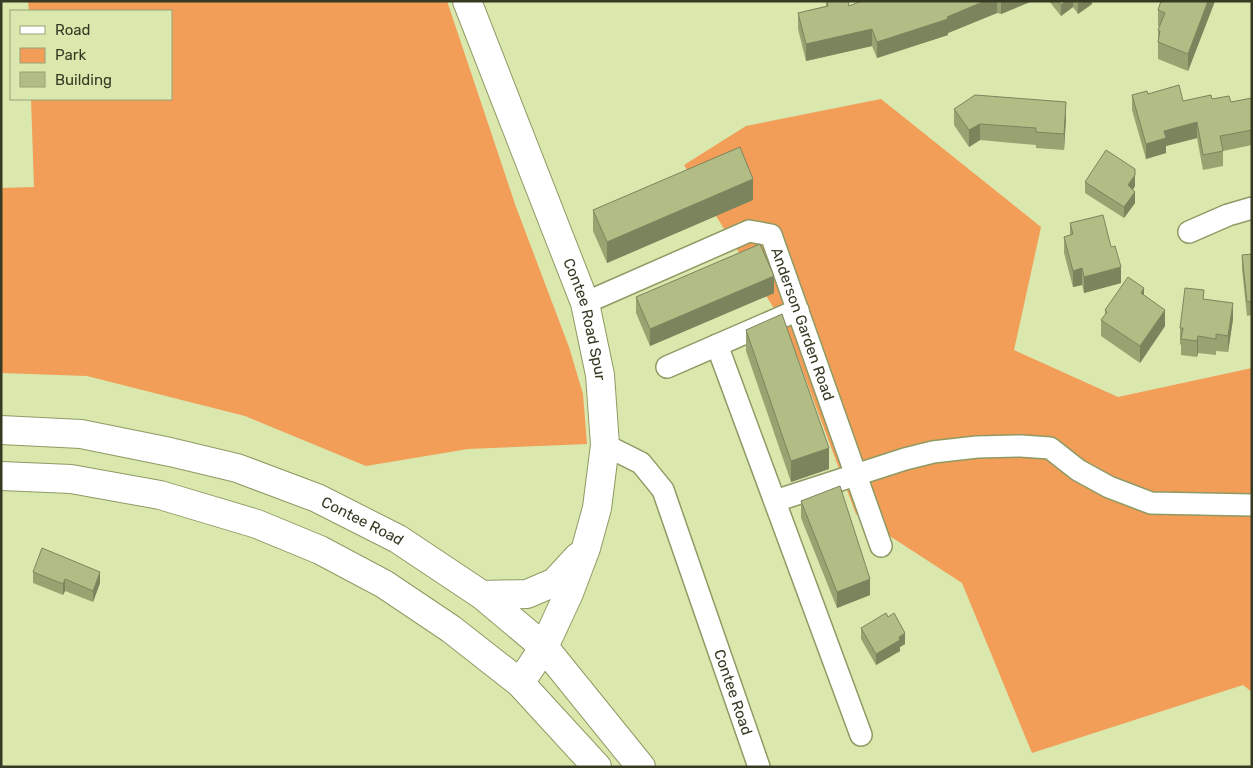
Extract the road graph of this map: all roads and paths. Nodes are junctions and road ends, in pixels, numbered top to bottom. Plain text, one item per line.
1 (467, 1) edge
2 (1252, 208) edge
3 (1189, 232) dead end
4 (585, 303) junction
5 (798, 310) junction
6 (717, 345) junction
7 (667, 367) dead end
8 (1, 430) edge
9 (605, 445) junction
10 (856, 475) junction
11 (1, 476) edge
12 (775, 501) junction
13 (1252, 505) edge
14 (881, 546) dead end
15 (586, 548) junction
16 (482, 595) junction
17 (544, 646) junction
18 (520, 683) junction
19 (861, 734) dead end
20 (597, 767) edge
21 (641, 767) edge
22 (759, 767) edge

1 - 4 street, Contee Road Spur
2 - 3 street
4 - 5 street, Anderson Garden Road
4 - 9 street, Contee Road Spur
5 - 6 street
5 - 10 street, Anderson Garden Road
6 - 7 street
6 - 12 street
8 - 16 street, Contee Road
9 - 15 street, Contee Road Spur
9 - 22 street, Contee Road
10 - 12 street
10 - 13 street
10 - 14 street, Anderson Garden Road
11 - 18 street
12 - 19 street
15 - 16 street
15 - 17 street, Contee Road Spur
16 - 17 street, Contee Road
17 - 18 street, Contee Road Spur
17 - 21 street, Contee Road
18 - 20 street

